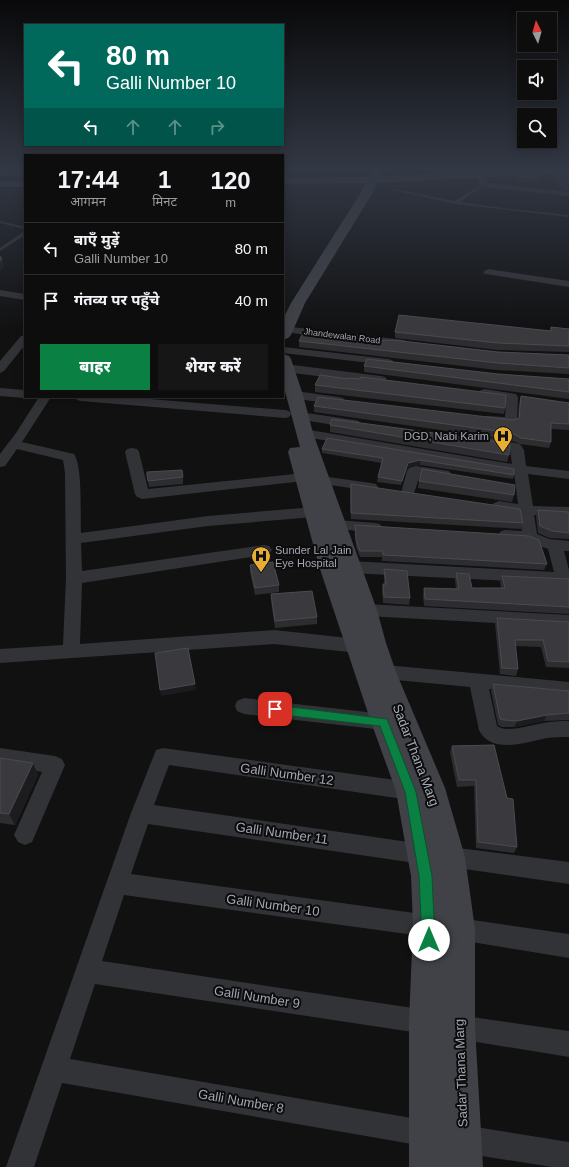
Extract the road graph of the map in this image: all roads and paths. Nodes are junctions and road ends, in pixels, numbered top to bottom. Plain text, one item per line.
1 (2, 222) edge
2 (339, 222) edge
3 (348, 222) edge
4 (24, 228) edge
5 (24, 234) edge
6 (0, 250) edge
7 (488, 272) dead end
8 (569, 284) edge
9 (0, 293) edge
10 (24, 297) edge
11 (284, 306) edge
12 (284, 331) edge
13 (24, 339) edge
14 (419, 345) edge
15 (284, 359) edge
16 (402, 364) edge
17 (0, 369) edge
18 (394, 382) edge
19 (496, 382) edge
20 (0, 392) edge
21 (471, 392) edge
22 (24, 394) edge
23 (494, 394) junction
24 (512, 397) junction
25 (44, 398) edge
26 (101, 398) edge
27 (527, 399) edge
28 (350, 402) edge
29 (293, 411) edge
30 (481, 418) edge
31 (512, 421) junction
32 (370, 426) edge
33 (479, 441) edge
34 (14, 444) junction
35 (515, 447) junction
36 (132, 452) dead end
37 (0, 463) edge
38 (520, 469) junction
39 (569, 475) edge
40 (459, 476) edge
41 (312, 479) junction
42 (506, 484) edge
43 (522, 487) junction
44 (408, 493) junction
45 (423, 495) edge
46 (486, 504) edge
47 (526, 510) junction
48 (314, 512) junction
49 (569, 512) edge
50 (337, 525) junction
51 (392, 528) edge
52 (492, 535) edge
53 (530, 536) junction
54 (73, 539) junction
55 (562, 546) edge
56 (264, 550) dead end
57 (350, 567) junction
58 (74, 578) junction
59 (566, 578) edge
60 (366, 610) junction
61 (569, 621) edge
62 (71, 650) junction
63 (0, 656) edge
64 (369, 663) junction
65 (478, 680) junction
66 (569, 689) edge
67 (244, 706) dead end
68 (384, 722) junction
69 (569, 729) edge
70 (0, 756) edge
71 (410, 792) junction
72 (141, 813) junction
73 (25, 835) dead end
74 (422, 854) junction
75 (450, 857) junction
76 (569, 874) edge
77 (117, 883) junction
78 (429, 926) junction
79 (458, 929) junction
80 (569, 946) edge
81 (87, 971) junction
82 (426, 1022) junction
83 (458, 1027) junction
84 (569, 1044) edge
85 (53, 1069) junction
86 (429, 1134) junction
87 (463, 1139) junction
88 (569, 1156) edge
89 (20, 1167) edge
90 (428, 1167) edge
91 (464, 1167) edge

1 - 4 lane
2 - 11 street
3 - 12 street
5 - 6 lane
7 - 8 street
9 - 10 street
12 - 14 street, Jhandewalan Road
13 - 17 street
15 - 16 street
15 - 18 street
15 - 29 street, Sadar Thana Marg
19 - 23 street
20 - 22 street
21 - 23 street
23 - 24 street
24 - 27 street
24 - 31 street
25 - 34 street
26 - 29 street
28 - 29 street
29 - 32 street
29 - 38 street
29 - 41 street, Sadar Thana Marg
30 - 31 street
31 - 35 street
33 - 35 street
34 - 37 street
34 - 54 street
35 - 38 street
36 - 41 street
38 - 39 street
38 - 43 street
40 - 44 street
41 - 44 street
41 - 48 street, Sadar Thana Marg
41 - 50 street, Sadar Thana Marg
42 - 43 street
43 - 47 street
44 - 45 street
46 - 47 street
47 - 49 street
47 - 53 street
48 - 54 street
48 - 64 street, Sadar Thana Marg
50 - 51 street
50 - 57 street, Sadar Thana Marg
52 - 53 street
53 - 55 street
54 - 58 street
55 - 59 street
56 - 58 street
57 - 59 street
57 - 60 street, Sadar Thana Marg
58 - 62 street
60 - 61 street
60 - 64 street, Sadar Thana Marg
62 - 63 street
62 - 64 street
64 - 65 street
64 - 68 street, Sadar Thana Marg
64 - 75 street, Sadar Thana Marg
65 - 66 street
65 - 69 street
67 - 68 street
68 - 71 street, Sadar Thana Marg
70 - 73 street
71 - 72 street, Galli Number 12
71 - 74 street, Sadar Thana Marg
72 - 74 street, Galli Number 11
72 - 77 street
74 - 78 street, Sadar Thana Marg
75 - 76 street
75 - 79 street, Sadar Thana Marg
77 - 78 street, Galli Number 10
77 - 81 street
78 - 82 street, Sadar Thana Marg
79 - 80 street
79 - 83 street, Sadar Thana Marg
81 - 82 street, Galli Number 9
81 - 85 street
82 - 86 street, Sadar Thana Marg
83 - 84 street
83 - 87 street, Sadar Thana Marg
85 - 86 street, Galli Number 8
85 - 89 street
86 - 90 street, Sadar Thana Marg
87 - 88 street
87 - 91 street, Sadar Thana Marg

